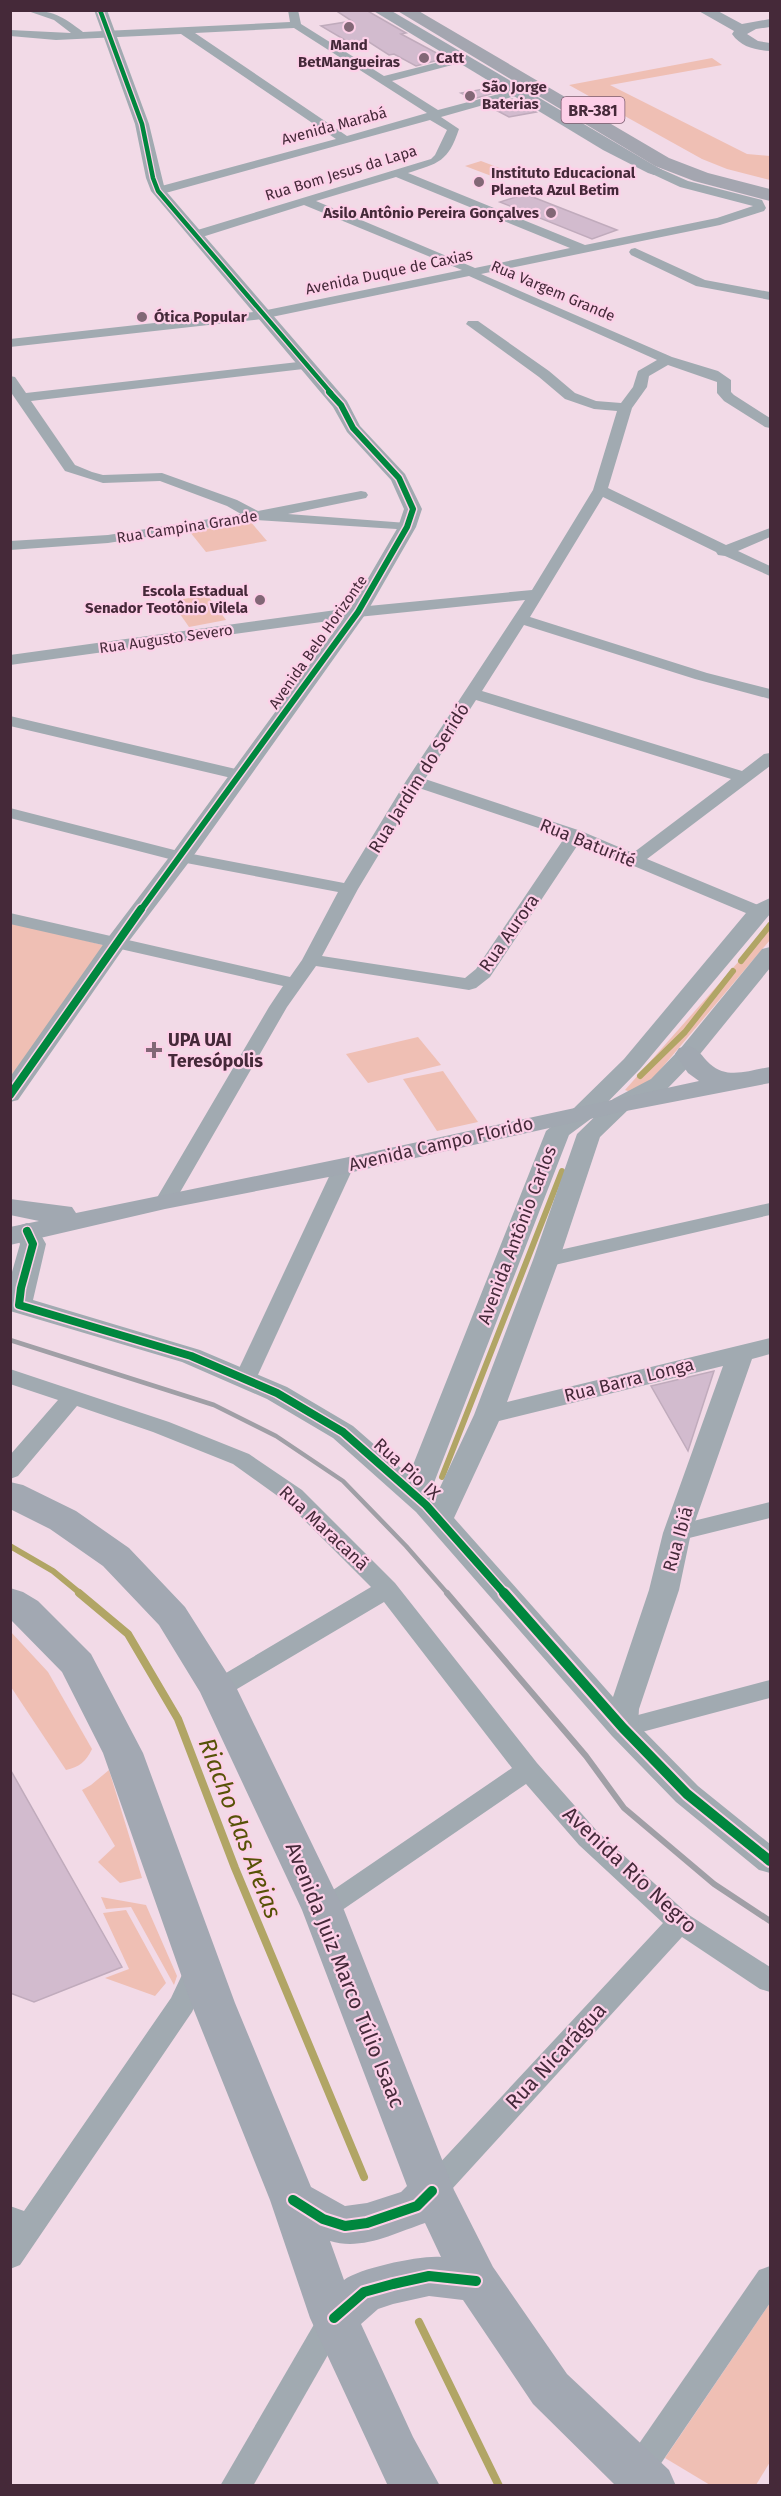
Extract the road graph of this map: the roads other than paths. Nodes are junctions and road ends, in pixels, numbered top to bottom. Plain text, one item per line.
1 (30, 10) edge
2 (100, 10) edge
3 (293, 10) edge
4 (379, 10) edge
5 (390, 10) edge
6 (405, 10) edge
7 (425, 10) edge
8 (704, 10) edge
9 (733, 10) edge
10 (771, 23) edge
11 (296, 25) junction
12 (742, 30) junction
13 (184, 31) junction
14 (10, 33) edge
15 (110, 34) junction
16 (81, 36) junction
17 (771, 47) edge
18 (513, 55) dead end
19 (463, 59) junction
20 (497, 65) junction
21 (383, 80) junction
22 (519, 92) junction
23 (542, 92) junction
24 (569, 96) junction
25 (433, 115) junction
26 (583, 131) junction
27 (344, 139) junction
28 (654, 170) joint
29 (400, 174) junction
30 (771, 186) edge
31 (158, 191) junction
32 (765, 198) edge
33 (307, 202) junction
34 (195, 235) junction
35 (581, 248) junction
36 (635, 252) dead end
37 (472, 272) junction
38 (771, 296) edge
39 (262, 315) junction
40 (473, 324) dead end
41 (10, 343) edge
42 (667, 360) junction
43 (307, 365) junction
44 (10, 380) edge
45 (20, 403) edge
46 (625, 408) junction
47 (771, 424) edge
48 (600, 490) junction
49 (361, 495) dead end
50 (256, 516) junction
51 (407, 527) junction
52 (771, 532) edge
53 (10, 546) edge
54 (723, 552) junction
55 (771, 572) edge
56 (537, 594) junction
57 (358, 612) junction
58 (520, 619) junction
59 (10, 660) edge
60 (472, 693) junction
61 (771, 694) edge
62 (10, 721) edge
63 (771, 758) edge
64 (240, 775) junction
65 (746, 778) junction
66 (415, 781) junction
67 (10, 813) edge
68 (575, 835) junction
69 (181, 857) junction
70 (633, 861) junction
71 (349, 889) junction
72 (765, 909) edge
73 (10, 918) edge
74 (115, 944) junction
75 (771, 954) edge
76 (311, 960) junction
77 (292, 983) junction
78 (688, 1054) junction
79 (771, 1075) edge
80 (738, 1083) junction
81 (10, 1095) edge
82 (621, 1104) junction
83 (583, 1113) junction
84 (344, 1166) junction
85 (165, 1201) junction
86 (11, 1207) edge
87 (771, 1209) edge
88 (112, 1214) junction
89 (19, 1233) edge
90 (546, 1260) junction
91 (771, 1346) edge
92 (741, 1353) junction
93 (10, 1376) edge
94 (245, 1379) junction
95 (73, 1396) junction
96 (488, 1415) junction
97 (10, 1471) edge
98 (10, 1494) edge
99 (415, 1495) junction
100 (771, 1510) edge
101 (439, 1520) junction
102 (677, 1533) junction
103 (387, 1589) junction
104 (10, 1600) edge
105 (218, 1689) junction
106 (771, 1689) edge
107 (623, 1728) junction
108 (528, 1770) junction
109 (771, 1861) edge
110 (323, 1910) junction
111 (680, 1922) junction
112 (771, 1981) edge
113 (198, 1991) junction
114 (432, 2191) junction
115 (293, 2200) junction
116 (20, 2222) edge
117 (10, 2256) edge
118 (771, 2279) edge
119 (476, 2281) junction
120 (334, 2318) junction
121 (643, 2480) edge
122 (236, 2486) edge
123 (414, 2486) edge

1 - 16 street
2 - 15 street, Avenida Belo Horizonte
3 - 11 street
4 - 19 main road, BR-381
5 - 20 highway
6 - 20 highway, BR-381
7 - 24 highway, BR-381
8 - 12 main road
9 - 10 main road
10 - 12 main road
11 - 13 street
11 - 21 street
12 - 17 main road
13 - 15 street
13 - 27 street
14 - 16 street
15 - 16 street
15 - 31 street, Avenida Belo Horizonte
18 - 24 highway, BR-381
19 - 21 street
19 - 22 main road, BR-381
20 - 23 highway, BR-381
21 - 25 street
22 - 25 street, Avenida Marabá
22 - 26 main road, BR-381
23 - 26 highway, BR-381
23 - 32 highway, BR-381
24 - 30 highway, BR-381
25 - 27 street, Avenida Marabá
25 - 29 street, Rua Bom Jesus da Lapa
26 - 28 main road, BR-381
27 - 31 street, Avenida Marabá
28 - 32 highway
29 - 33 street, Rua Bom Jesus da Lapa
29 - 35 street
31 - 34 street, Avenida Belo Horizonte
32 - 35 street, Avenida Duque de Caxias
33 - 34 street, Rua Bom Jesus da Lapa
33 - 37 street, Rua Vargem Grande
34 - 39 street, Avenida Belo Horizonte
35 - 37 street, Avenida Duque de Caxias
36 - 38 street
37 - 39 street, Avenida Duque de Caxias
37 - 42 street, Rua Vargem Grande
39 - 41 street, Avenida Duque de Caxias
39 - 43 street, Avenida Belo Horizonte
40 - 46 street
42 - 46 street, Rua Jardim do Seridó
42 - 47 street, Rua Vargem Grande
43 - 45 street
43 - 51 street, Avenida Belo Horizonte
44 - 45 street
45 - 50 street
46 - 48 street, Rua Jardim do Seridó
48 - 54 street
48 - 56 street, Rua Jardim do Seridó
49 - 50 street, Rua Campina Grande
50 - 51 street
50 - 53 street, Rua Campina Grande
51 - 57 street, Avenida Belo Horizonte
52 - 54 street
54 - 55 street
56 - 57 street, Rua Augusto Severo
56 - 58 street, Rua Jardim do Seridó
57 - 59 street, Rua Augusto Severo
57 - 64 street, Avenida Belo Horizonte
58 - 60 street, Rua Jardim do Seridó
58 - 61 street
60 - 65 street
60 - 66 street, Rua Jardim do Seridó
62 - 64 street
63 - 65 street
64 - 69 street, Avenida Belo Horizonte
65 - 70 street
66 - 68 street, Rua Baturité
66 - 71 street, Rua Jardim do Seridó
67 - 69 street
68 - 70 street, Rua Baturité
68 - 76 street, Rua Aurora
69 - 71 street
69 - 74 street, Avenida Belo Horizonte
70 - 72 street, Rua Baturité
71 - 76 street, Rua Jardim do Seridó
72 - 83 street, Avenida Antônio Carlos
73 - 74 street
74 - 77 street
74 - 81 street, Avenida Belo Horizonte
75 - 78 street, Avenida Antônio Carlos
76 - 77 street, Rua Jardim do Seridó
77 - 85 street, Rua Jardim do Seridó
78 - 80 main road
78 - 82 street, Avenida Antônio Carlos
79 - 80 main road, Avenida Campo Florido
80 - 82 main road, Avenida Campo Florido
82 - 83 main road, Avenida Campo Florido
82 - 90 street, Avenida Antônio Carlos
83 - 84 main road, Avenida Campo Florido
83 - 99 street, Avenida Antônio Carlos
84 - 85 main road, Avenida Campo Florido
84 - 94 street
85 - 88 main road, Avenida Campo Florido
86 - 88 main road
86 - 89 main road
87 - 90 street
88 - 89 main road
89 - 94 street, Rua Pio IX
90 - 96 street, Avenida Antônio Carlos
91 - 92 street, Rua Barra Longa
92 - 96 street, Rua Barra Longa
92 - 102 street, Rua Ibiá
93 - 95 street, Rua Maracanã
94 - 99 street, Rua Pio IX
95 - 97 street
95 - 103 street, Rua Maracanã
96 - 101 street, Avenida Antônio Carlos
98 - 105 main road, Avenida Juiz Marco Túlio Isaac
99 - 101 street, Rua Pio IX
100 - 102 street
101 - 107 street, Rua Pio IX
102 - 107 street, Rua Ibiá
103 - 105 street
103 - 108 street, Rua Maracanã
104 - 113 main road
105 - 110 main road, Avenida Juiz Marco Túlio Isaac
106 - 107 street
107 - 109 street, Rua Pio IX
108 - 110 street
108 - 111 street, Avenida Rio Negro
110 - 114 main road, Avenida Juiz Marco Túlio Isaac
111 - 112 street, Avenida Rio Negro
111 - 114 street, Rua Nicarágua
113 - 115 main road
113 - 116 street
114 - 115 main road
114 - 119 main road, Avenida Juiz Marco Túlio Isaac
115 - 120 main road
116 - 117 street
118 - 121 street
119 - 120 main road
119 - 121 main road, Avenida Juiz Marco Túlio Isaac
120 - 122 street
120 - 123 main road

